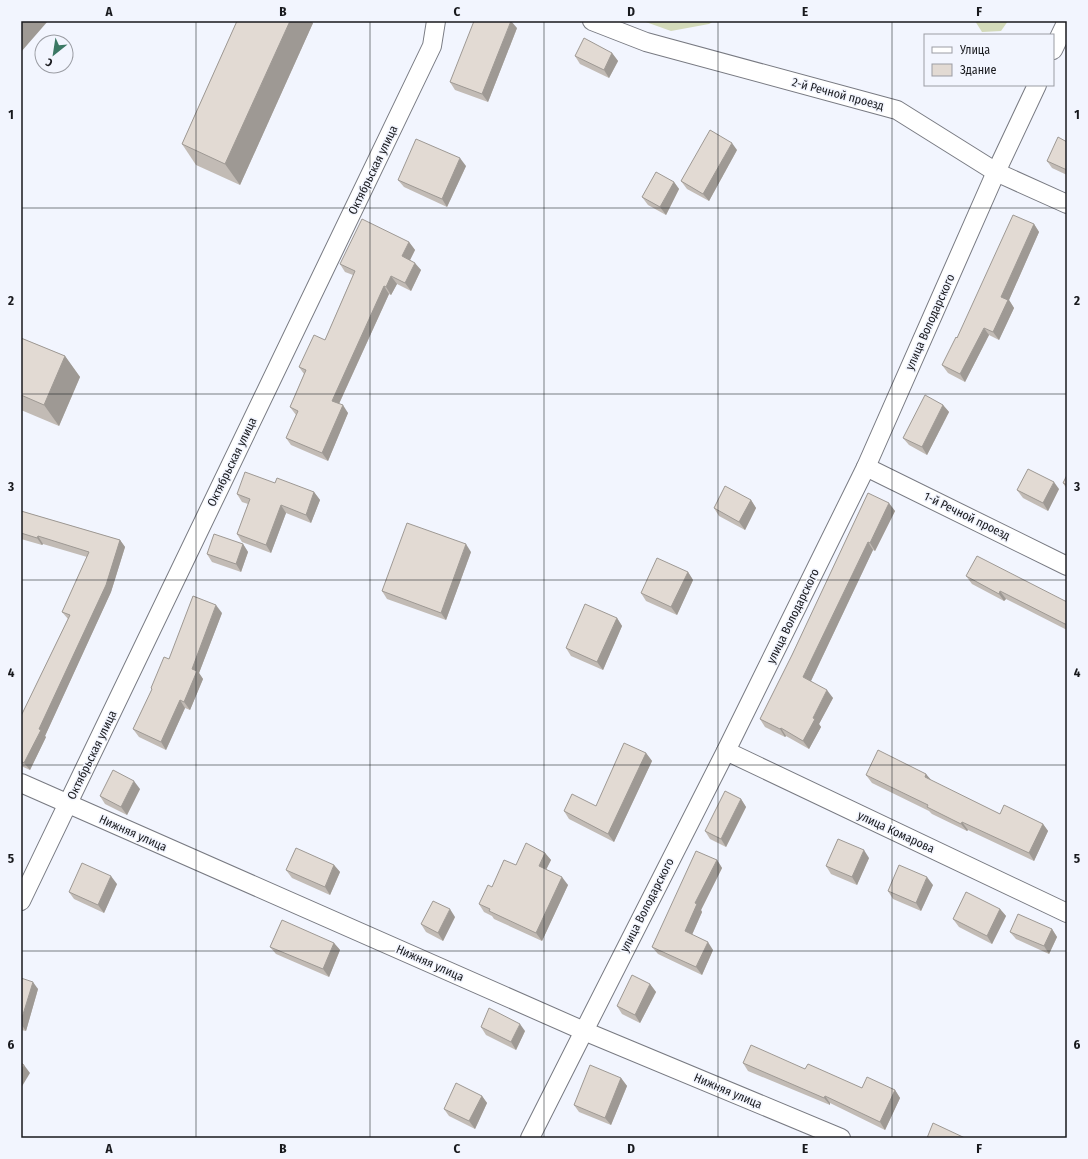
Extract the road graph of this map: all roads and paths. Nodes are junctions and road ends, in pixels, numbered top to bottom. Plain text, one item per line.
1 (436, 21) edge
2 (592, 21) edge
3 (1067, 21) edge
4 (1054, 48) edge
5 (1037, 86) edge
6 (996, 172) junction
7 (1067, 204) edge
8 (866, 467) junction
9 (1067, 566) edge
10 (726, 751) junction
11 (21, 783) edge
12 (69, 804) junction
13 (21, 901) edge
14 (1067, 913) edge
15 (584, 1030) junction
16 (530, 1138) edge
17 (841, 1138) edge

1 - 12 street, Октябрьская улица
2 - 6 street, 2-й Речной проезд
3 - 4 street
5 - 6 street, улица Володарского
6 - 7 street, 2-й Речной проезд
6 - 8 street, улица Володарского
8 - 9 street, 1-й Речной проезд
8 - 10 street, улица Володарского
10 - 14 street, улица Комарова
10 - 15 street, улица Володарского
11 - 12 street, Нижняя улица
12 - 13 street, Октябрьская улица
12 - 15 street, Нижняя улица
15 - 16 street, улица Володарского
15 - 17 street, Нижняя улица

